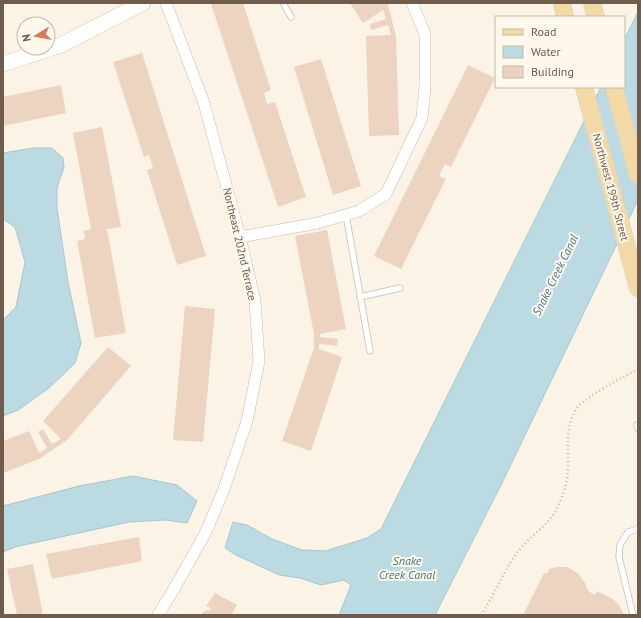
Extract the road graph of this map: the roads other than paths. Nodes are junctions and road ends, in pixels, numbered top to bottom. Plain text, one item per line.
1 (143, 3) edge
2 (166, 3) edge
3 (283, 3) edge
4 (412, 3) edge
5 (562, 3) edge
6 (592, 3) edge
7 (565, 16) edge
8 (596, 16) edge
9 (291, 17) dead end
10 (3, 64) edge
11 (614, 88) edge
12 (585, 90) edge
13 (638, 175) edge
14 (346, 215) junction
15 (240, 237) junction
16 (400, 288) dead end
17 (638, 288) edge
18 (360, 297) junction
19 (370, 351) dead end
20 (638, 529) edge
21 (158, 615) edge
22 (632, 615) edge

1 - 10 street
2 - 15 street, Northeast 202nd Terrace
3 - 9 lane
4 - 14 street
5 - 7 main road
6 - 8 main road
11 - 13 main road
12 - 17 main road, Northwest 199th Street
14 - 15 street
14 - 18 lane
15 - 21 street, Northeast 202nd Terrace
16 - 18 lane
18 - 19 lane
20 - 22 lane

